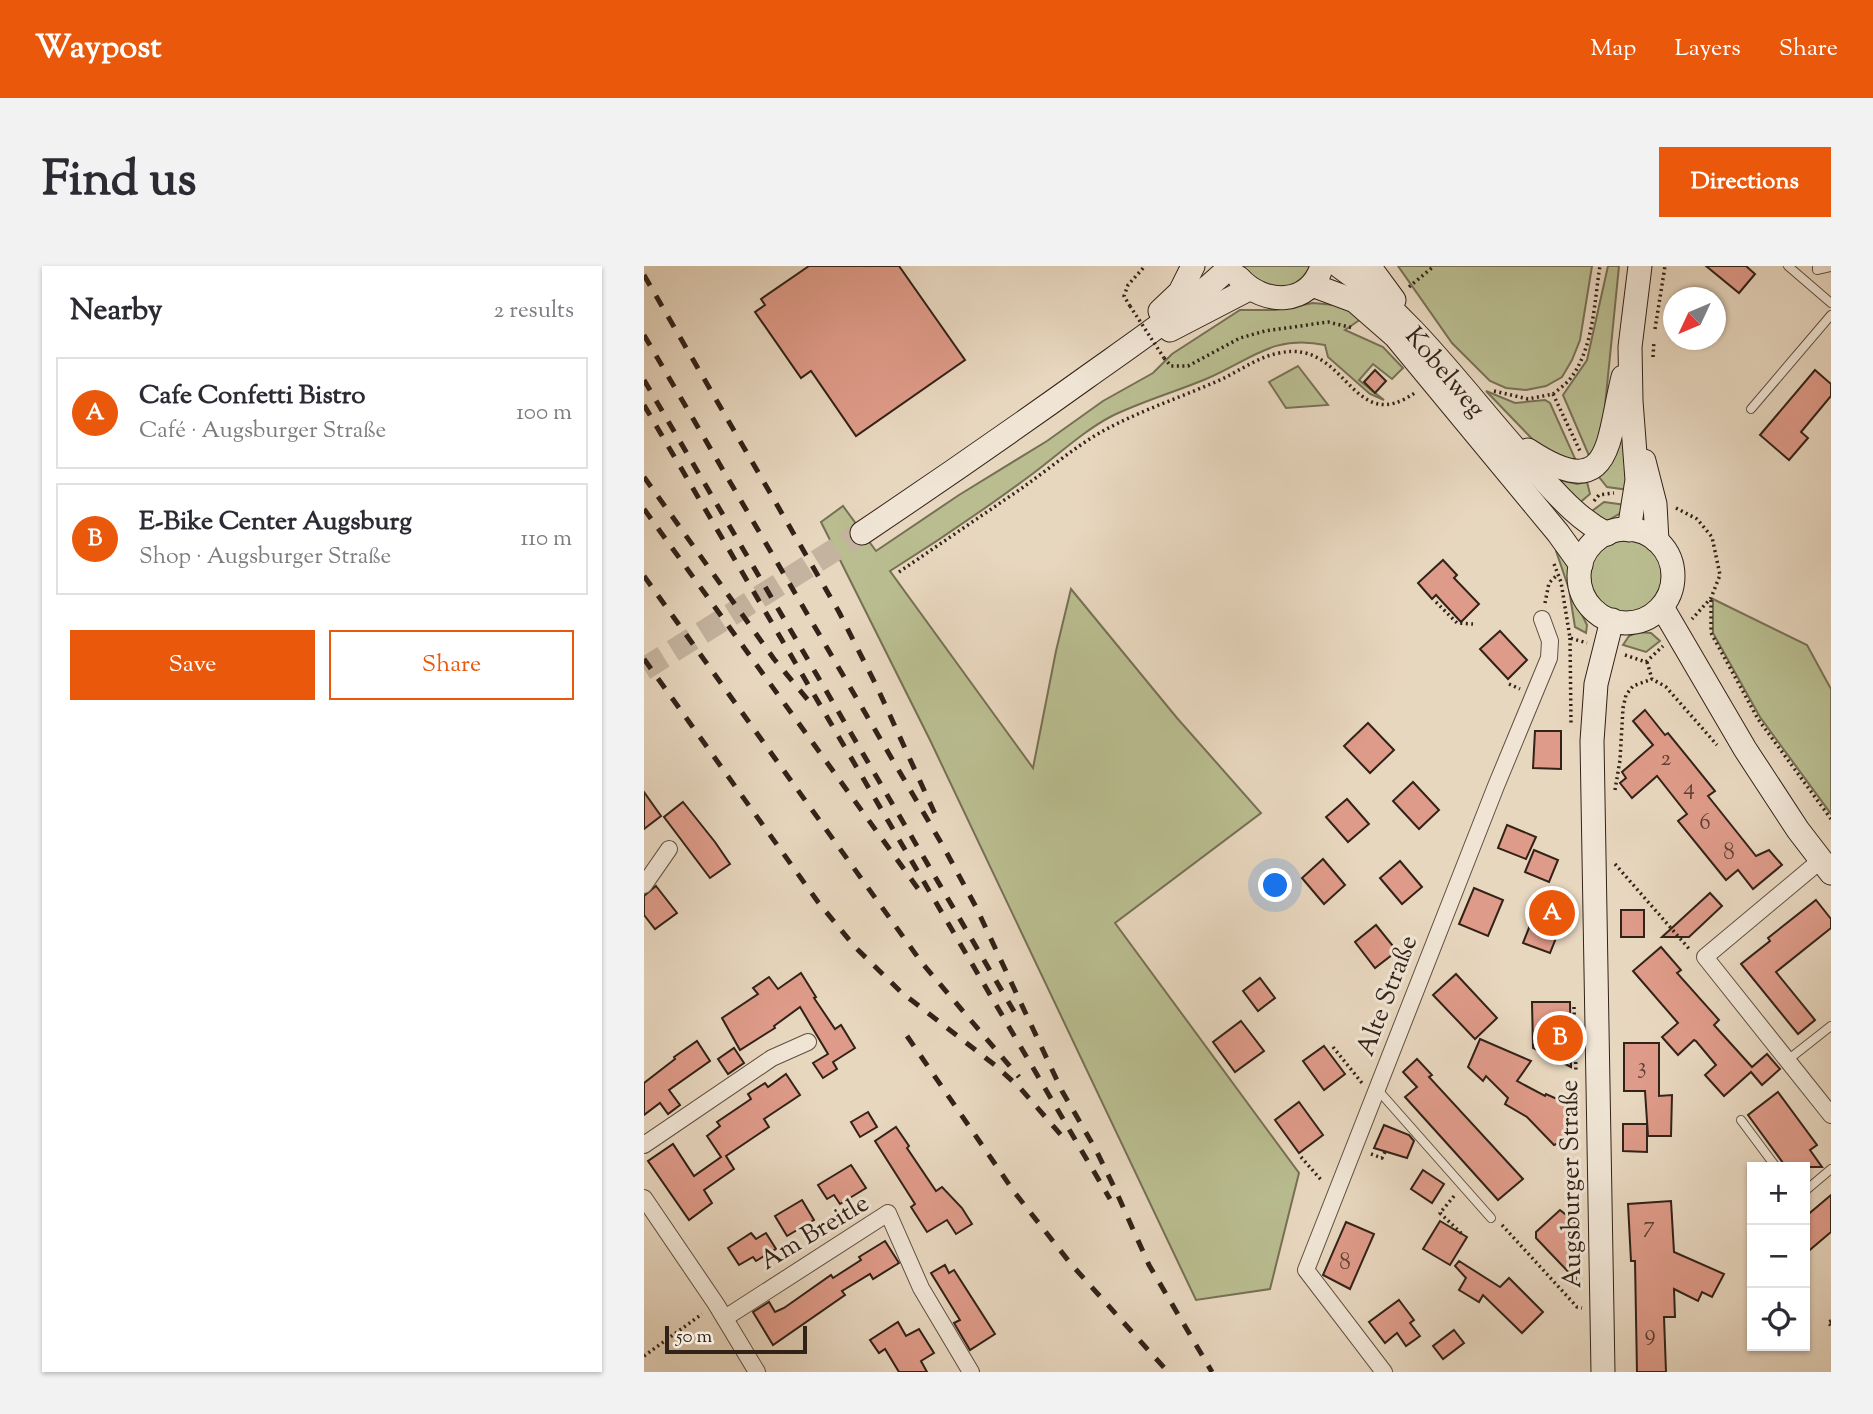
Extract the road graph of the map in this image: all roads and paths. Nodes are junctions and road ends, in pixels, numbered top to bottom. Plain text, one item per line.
1 (1145, 266) edge
2 (1193, 266) edge
3 (1232, 266) edge
4 (1339, 266) edge
5 (1369, 266) edge
6 (1434, 266) edge
7 (1600, 266) edge
8 (1640, 266) edge
9 (1665, 266) edge
10 (1788, 266) edge
11 (1831, 267) edge
12 (1817, 268) edge
13 (1317, 275) edge
14 (1807, 282) junction
15 (1248, 289) junction
16 (1405, 290) dead end
17 (1831, 303) edge
18 (1831, 315) edge
19 (1358, 329) dead end
20 (1412, 330) junction
21 (1630, 347) junction
22 (1652, 363) dead end
23 (1102, 366) junction
24 (1432, 381) junction
25 (1493, 391) dead end
26 (1553, 394) junction
27 (1751, 409) dead end
28 (1502, 433) junction
29 (1635, 435) junction
30 (1589, 469) junction
31 (1674, 497) dead end
32 (1618, 532) junction
33 (862, 533) tunnel mouth
34 (1657, 541) junction
35 (1550, 555) dead end
36 (1581, 565) junction
37 (899, 572) dead end
38 (1558, 574) junction
39 (1711, 598) junction
40 (1436, 602) dead end
41 (1662, 607) junction
42 (1542, 620) joint
43 (1612, 620) junction
44 (1472, 624) dead end
45 (1678, 633) junction
46 (1604, 648) junction
47 (1623, 713) dead end
48 (1831, 819) edge
49 (669, 849) dead end
50 (1608, 856) dead end
51 (1826, 867) edge
52 (644, 885) edge
53 (1705, 957) junction
54 (1831, 1026) edge
55 (807, 1042) dead end
56 (1333, 1047) dead end
57 (1788, 1059) junction
58 (1377, 1089) junction
59 (1831, 1115) edge
60 (1741, 1120) dead end
61 (644, 1145) edge
62 (1301, 1157) dead end
63 (1772, 1162) edge
64 (1831, 1169) edge
65 (1462, 1185) junction
66 (1810, 1187) edge
67 (1339, 1188) junction
68 (644, 1198) edge
69 (1491, 1218) joint
70 (1464, 1235) dead end
71 (1583, 1308) dead end
72 (720, 1311) junction
73 (1831, 1321) edge
74 (1831, 1326) edge
75 (644, 1356) edge
76 (757, 1372) edge
77 (971, 1372) edge
78 (1384, 1372) edge
79 (1602, 1372) edge

1 - 19 path, bridge
2 - 23 main road
3 - 15 main road
3 - 23 main road
4 - 20 main road, Kobelweg
5 - 20 main road
6 - 16 path
7 - 26 path
8 - 21 main road
9 - 22 path
10 - 14 lane
11 - 12 lane
12 - 14 lane
13 - 15 main road
13 - 24 main road, Kobelweg
14 - 17 lane
15 - 23 main road
18 - 27 lane
20 - 28 main road, Kobelweg
21 - 29 main road
21 - 30 main road
23 - 33 main road
24 - 36 main road, Kobelweg
24 - 37 path
25 - 26 path, Kobelweg
26 - 30 path
28 - 30 main road
28 - 32 main road, Kobelweg
29 - 32 main road
29 - 34 main road
31 - 39 path
32 - 34 main road
32 - 36 main road
34 - 41 main road
35 - 38 path
36 - 43 main road
38 - 42 path
38 - 46 path
39 - 45 path
39 - 48 path
40 - 44 path
41 - 43 main road
41 - 45 main road
42 - 58 street, Alte Straße
43 - 46 main road, Augsburger Straße
45 - 51 main road
46 - 47 path
46 - 79 main road, Augsburger Straße
49 - 52 street
50 - 53 path
51 - 53 street
53 - 57 street
54 - 57 lane
55 - 61 street
56 - 58 path
57 - 59 street
58 - 65 lane
58 - 67 street, Alte Straße
60 - 63 lane
62 - 67 path
64 - 66 lane
65 - 69 lane
65 - 70 path
67 - 78 street, Alte Straße
68 - 72 street
69 - 71 path
72 - 75 path
72 - 76 street
72 - 77 street, Am Breitle
73 - 74 path

